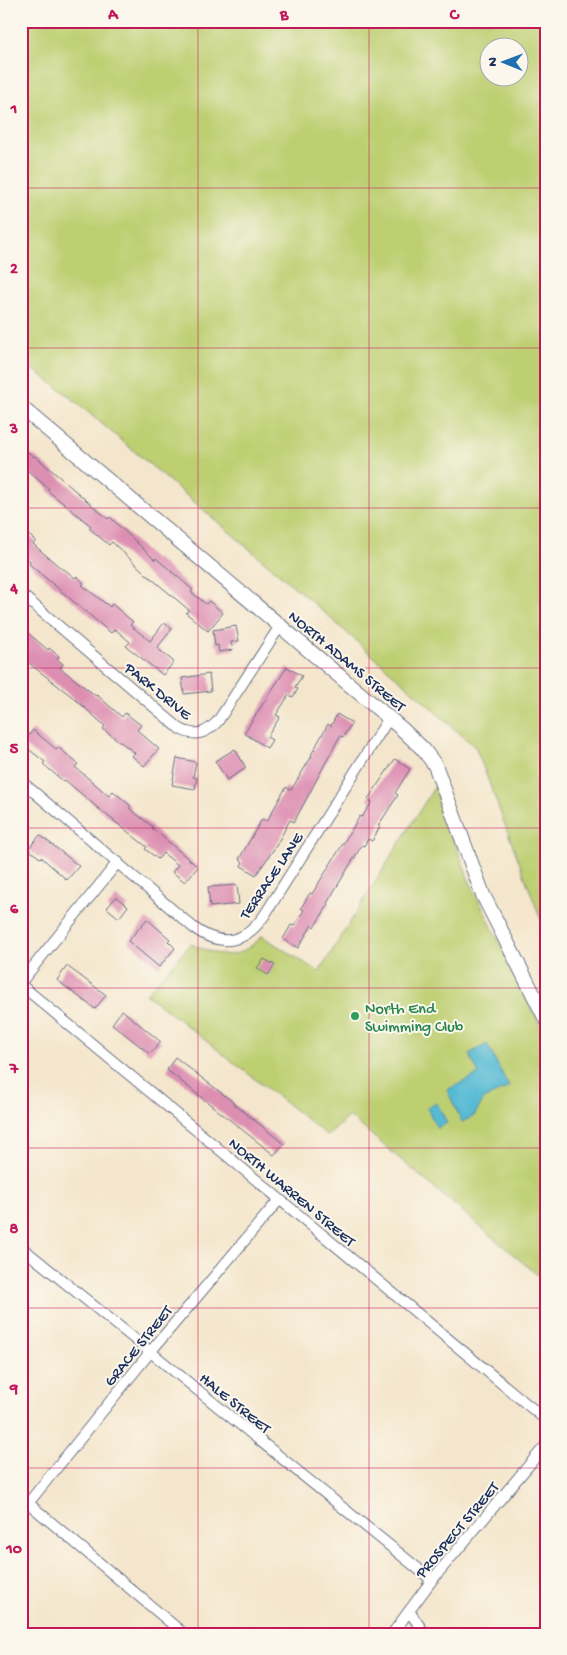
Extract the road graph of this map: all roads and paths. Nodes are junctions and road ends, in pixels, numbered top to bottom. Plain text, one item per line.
1 (21, 407) edge
2 (21, 594) edge
3 (280, 626) junction
4 (389, 718) junction
5 (21, 781) edge
6 (118, 862) junction
7 (21, 984) edge
8 (546, 1020) edge
9 (279, 1200) junction
10 (21, 1247) edge
11 (150, 1351) junction
12 (546, 1420) edge
13 (546, 1445) edge
14 (25, 1500) edge
15 (21, 1512) edge
16 (432, 1580) junction
17 (409, 1611) junction
18 (184, 1634) edge
19 (392, 1634) edge
20 (425, 1634) edge

1 - 3 street, NORTH ADAMS STREET
2 - 3 street, PARK DRIVE
3 - 4 street, NORTH ADAMS STREET
4 - 6 street, TERRACE LANE
4 - 8 street, NORTH ADAMS STREET
5 - 6 street, TERRACE LANE
6 - 7 street
7 - 9 street, NORTH WARREN STREET
9 - 11 street, GRACE STREET
9 - 12 street, NORTH WARREN STREET
10 - 11 street, HALE STREET
11 - 14 street, GRACE STREET
11 - 16 street, HALE STREET
13 - 16 street, PROSPECT STREET
14 - 15 street, GRACE STREET
14 - 18 street
16 - 17 street, PROSPECT STREET
17 - 19 street, PROSPECT STREET
17 - 20 street

